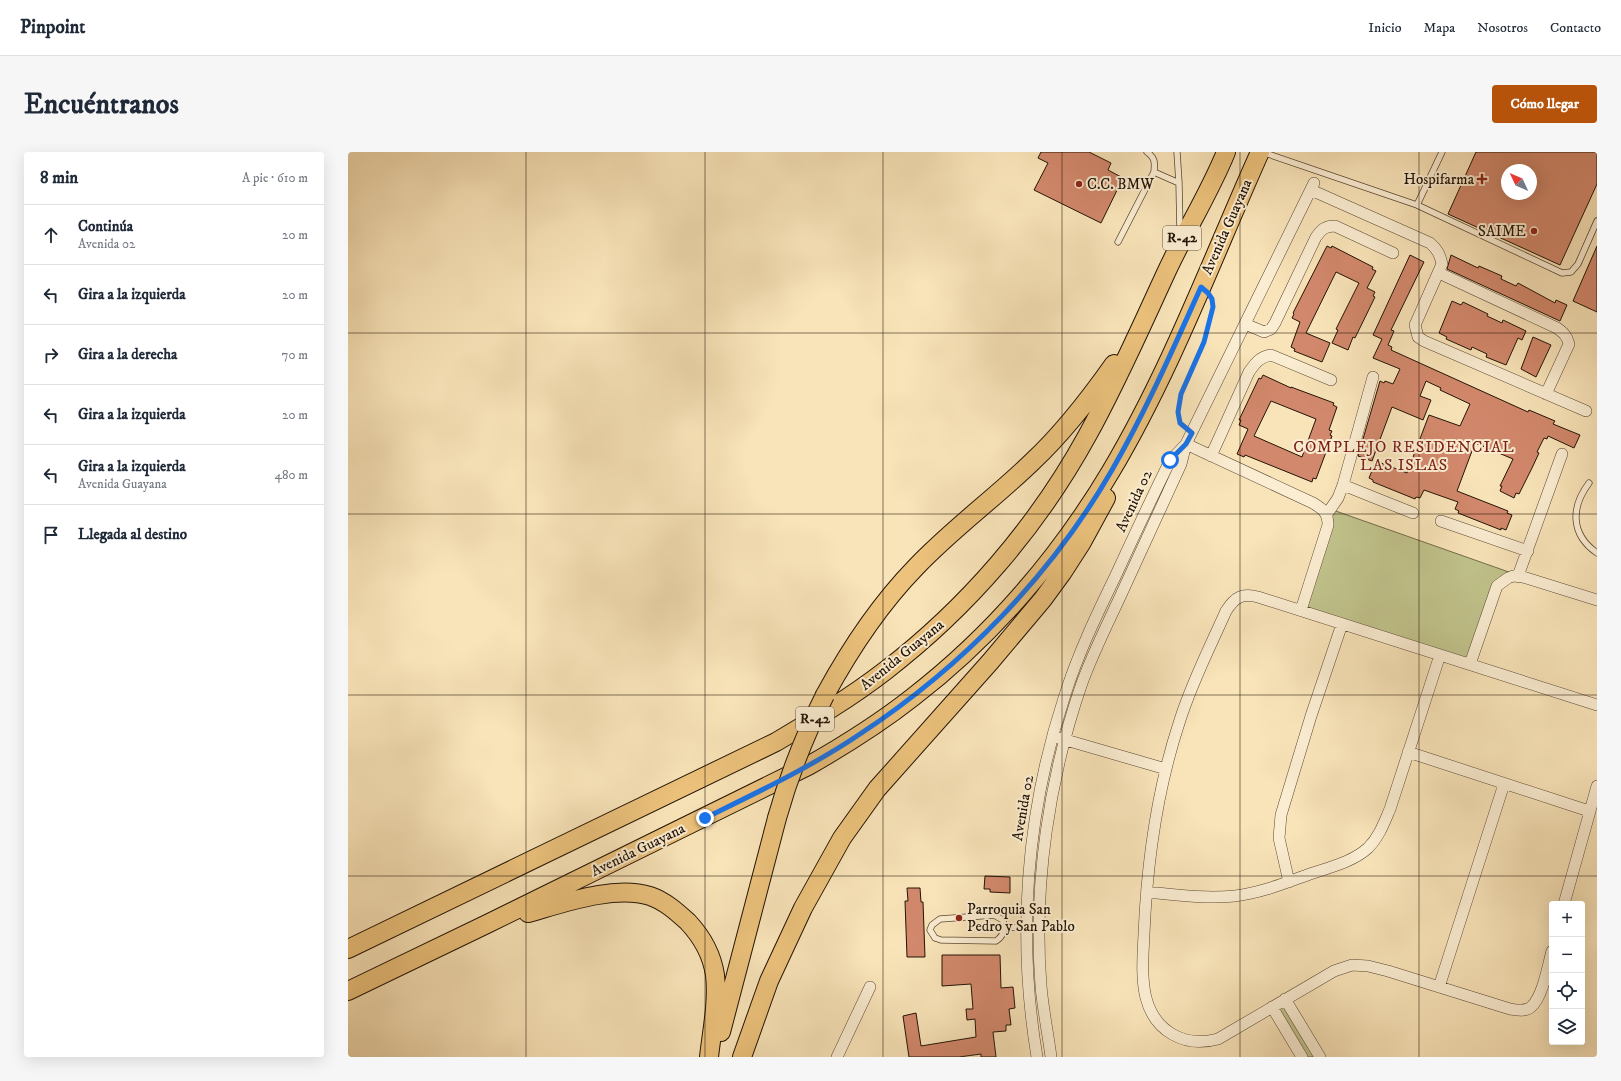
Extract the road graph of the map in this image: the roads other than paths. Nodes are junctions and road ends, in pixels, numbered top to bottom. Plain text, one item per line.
1 (1147, 152) edge
2 (1177, 152) edge
3 (1226, 152) edge
4 (1261, 152) edge
5 (1442, 152) edge
6 (1154, 172) junction
7 (1180, 183) junction
8 (1417, 205) junction
9 (1597, 222) edge
10 (1118, 242) dead end
11 (1180, 242) junction
12 (1392, 253) dead end
13 (1439, 273) junction
14 (1245, 324) junction
15 (1142, 326) junction
16 (1373, 377) dead end
17 (1331, 380) dead end
18 (1546, 394) junction
19 (1586, 411) dead end
20 (1137, 423) junction
21 (1186, 444) junction
22 (1562, 454) dead end
23 (1211, 456) junction
24 (1589, 483) dead end
25 (1343, 485) junction
26 (1413, 513) dead end
27 (1327, 514) junction
28 (1441, 521) dead end
29 (1528, 551) junction
30 (1597, 553) edge
31 (1518, 576) junction
32 (1597, 600) edge
33 (1301, 610) junction
34 (1342, 624) junction
35 (1440, 654) junction
36 (1470, 664) junction
37 (1597, 705) edge
38 (1053, 737) junction
39 (1065, 740) junction
40 (1408, 752) junction
41 (1166, 769) junction
42 (1504, 784) junction
43 (1597, 786) edge
44 (1589, 811) junction
45 (1289, 882) junction
46 (1147, 892) junction
47 (1565, 901) edge
48 (487, 924) junction
49 (1004, 927) junction
50 (1026, 928) junction
51 (348, 949) edge
52 (1549, 960) edge
53 (870, 987) dead end
54 (1439, 987) junction
55 (348, 991) edge
56 (1285, 999) junction
57 (1272, 1007) junction
58 (1048, 1038) junction
59 (1034, 1040) junction
60 (709, 1057) edge
61 (713, 1057) edge
62 (742, 1057) edge
63 (837, 1057) edge
64 (1037, 1057) edge
65 (1051, 1057) edge
66 (1302, 1057) edge
67 (1320, 1057) edge

1 - 6 lane
2 - 7 lane
3 - 11 main road, Avenida Guayana / R-42
4 - 8 lane
4 - 20 main road, Avenida Guayana / R-42
5 - 8 lane
6 - 7 lane
6 - 10 lane
7 - 11 lane
8 - 9 lane
11 - 15 main road, Avenida Guayana / R-42
12 - 14 street
13 - 14 street
13 - 18 street
13 - 18 street
14 - 21 street
15 - 51 main road, Avenida Guayana / R-42
15 - 61 main road, bridge
16 - 25 street
17 - 23 street
18 - 19 street
20 - 48 main road, Avenida Guayana / R-42
20 - 62 main road
21 - 23 street
21 - 38 street, Avenida 02
21 - 39 street, Avenida 02
22 - 29 street
23 - 27 street
24 - 30 lane
25 - 26 street
25 - 27 street
27 - 33 street
28 - 29 street
29 - 31 street
31 - 32 street
31 - 36 street
33 - 34 street
33 - 41 street
34 - 35 street
34 - 45 street
35 - 36 street
35 - 40 street
36 - 37 street
38 - 39 street
38 - 50 street, Avenida 02
39 - 41 street
39 - 58 street, Avenida 02
40 - 42 street
40 - 45 street
41 - 46 street
42 - 44 street
42 - 54 street
43 - 44 street
44 - 47 street
45 - 46 street
46 - 57 street
48 - 55 main road, Avenida Guayana / R-42
48 - 60 main road
49 - 49 lane
49 - 50 lane
50 - 59 street, Avenida 02
52 - 54 street
53 - 63 street
54 - 56 street
56 - 57 street
56 - 67 street
57 - 66 street
58 - 59 street
58 - 65 street, Avenida 02
59 - 64 street, Avenida 02

